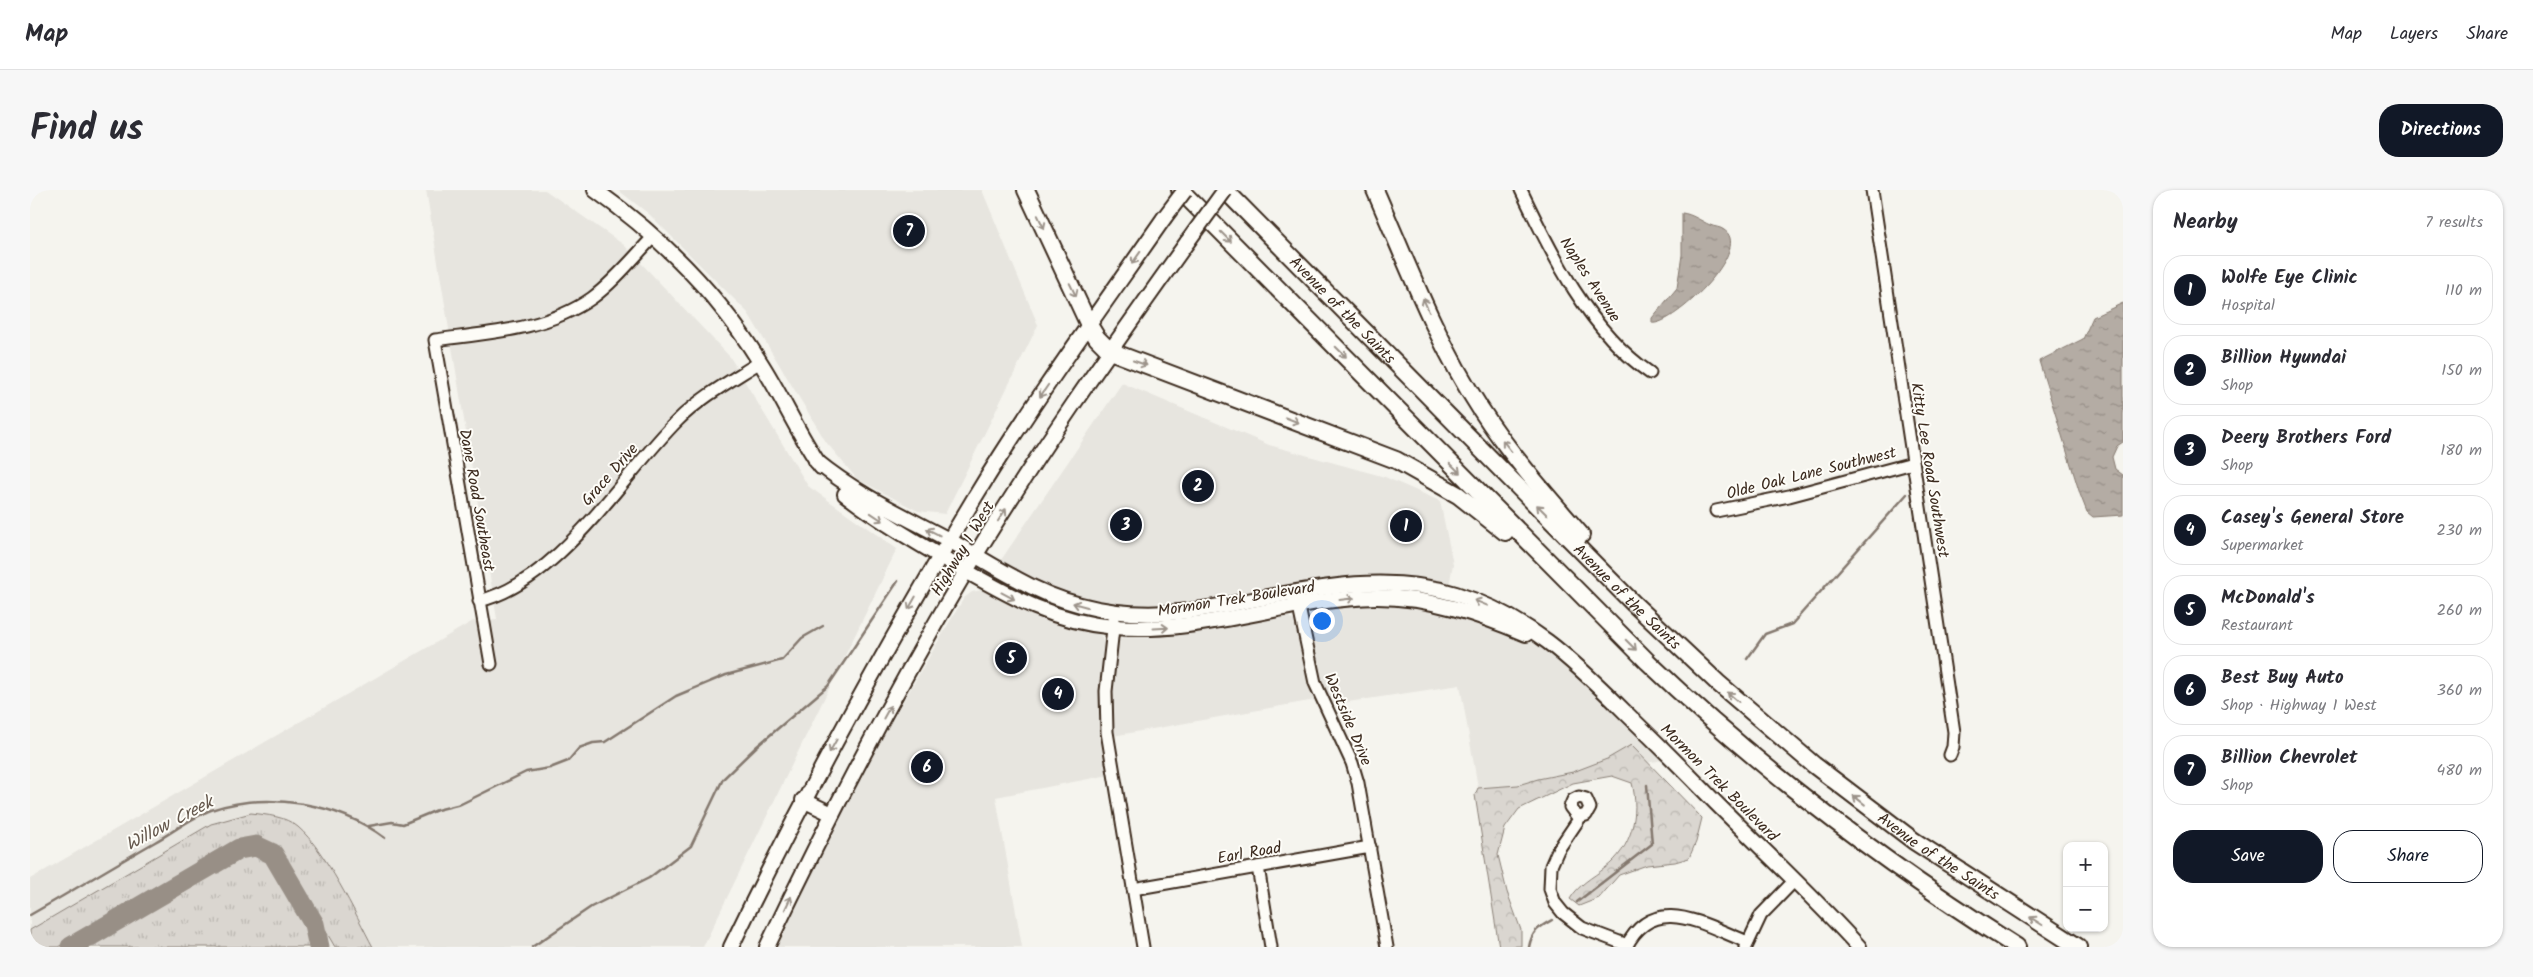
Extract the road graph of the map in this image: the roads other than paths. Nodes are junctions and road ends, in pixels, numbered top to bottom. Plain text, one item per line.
1 (595, 190) edge
2 (1026, 190) edge
3 (1180, 190) edge
4 (1185, 190) edge
5 (1225, 190) edge
6 (1374, 190) edge
7 (1521, 190) edge
8 (1872, 190) edge
9 (654, 236) junction
10 (1089, 325) junction
11 (1110, 351) junction
12 (760, 362) junction
13 (1650, 373) dead end
14 (816, 460) junction
15 (1913, 463) junction
16 (1716, 511) dead end
17 (950, 541) junction
18 (975, 556) junction
19 (941, 557) junction
20 (966, 571) junction
21 (1298, 600) junction
22 (478, 601) junction
23 (1114, 620) junction
24 (1612, 626) junction
25 (1674, 643) junction
26 (490, 664) dead end
27 (1950, 755) dead end
28 (803, 800) junction
29 (832, 814) junction
30 (1579, 816) dead end
31 (1370, 847) junction
32 (1258, 867) junction
33 (1794, 881) junction
34 (1133, 889) junction
35 (1747, 945) edge
36 (1626, 946) edge
37 (731, 947) edge
38 (767, 947) edge
39 (1143, 947) edge
40 (1271, 947) edge
41 (1387, 947) edge
42 (1859, 947) edge
43 (2017, 947) edge
44 (2078, 947) edge

1 - 9 main road, Mormon Trek Boulevard
2 -> 10 highway
3 -> 24 highway, Avenue of the Saints
4 -> 10 main road, Highway 1 West, bridge
5 - 11 main road, Highway 1 West, bridge
25 -> 5 highway, Avenue of the Saints
25 -> 6 highway
7 - 13 street, Naples Avenue
8 - 15 street, Kitty Lee Road Southwest
9 - 12 main road, Mormon Trek Boulevard
9 - 22 street, Dane Road Southeast
10 - 11 highway
10 -> 17 main road, Highway 1 West
18 -> 11 main road, Highway 1 West
11 -> 24 highway
12 - 14 main road, Mormon Trek Boulevard
12 - 22 street, Grace Drive
17 -> 14 main road, Mormon Trek Boulevard
14 -> 19 main road, Mormon Trek Boulevard
15 - 16 street, Olde Oak Lane Southwest
15 - 27 street, Kitty Lee Road Southwest
17 - 18 main road, Mormon Trek Boulevard
17 - 19 main road, Highway 1 West
18 - 20 main road, Highway 1 West
23 -> 18 main road, Mormon Trek Boulevard
19 - 20 main road, Mormon Trek Boulevard
19 -> 28 main road, Highway 1 West
20 -> 23 main road, Mormon Trek Boulevard
29 -> 20 main road, Highway 1 West
21 - 23 main road, Mormon Trek Boulevard
21 - 31 street, Westside Drive
21 - 33 main road, Mormon Trek Boulevard
22 - 26 street, Dane Road Southeast
23 - 34 street
24 -> 43 highway, Avenue of the Saints
44 -> 25 highway, Avenue of the Saints
28 - 29 main road
28 - 37 main road, Highway 1 West
38 -> 29 main road, Highway 1 West
30 - 36 street
31 - 32 street, Earl Road
31 - 41 street, Westside Drive
32 - 34 street, Earl Road
32 - 40 street
33 - 35 street
33 - 42 main road, Mormon Trek Boulevard
34 - 39 street
35 - 36 street

